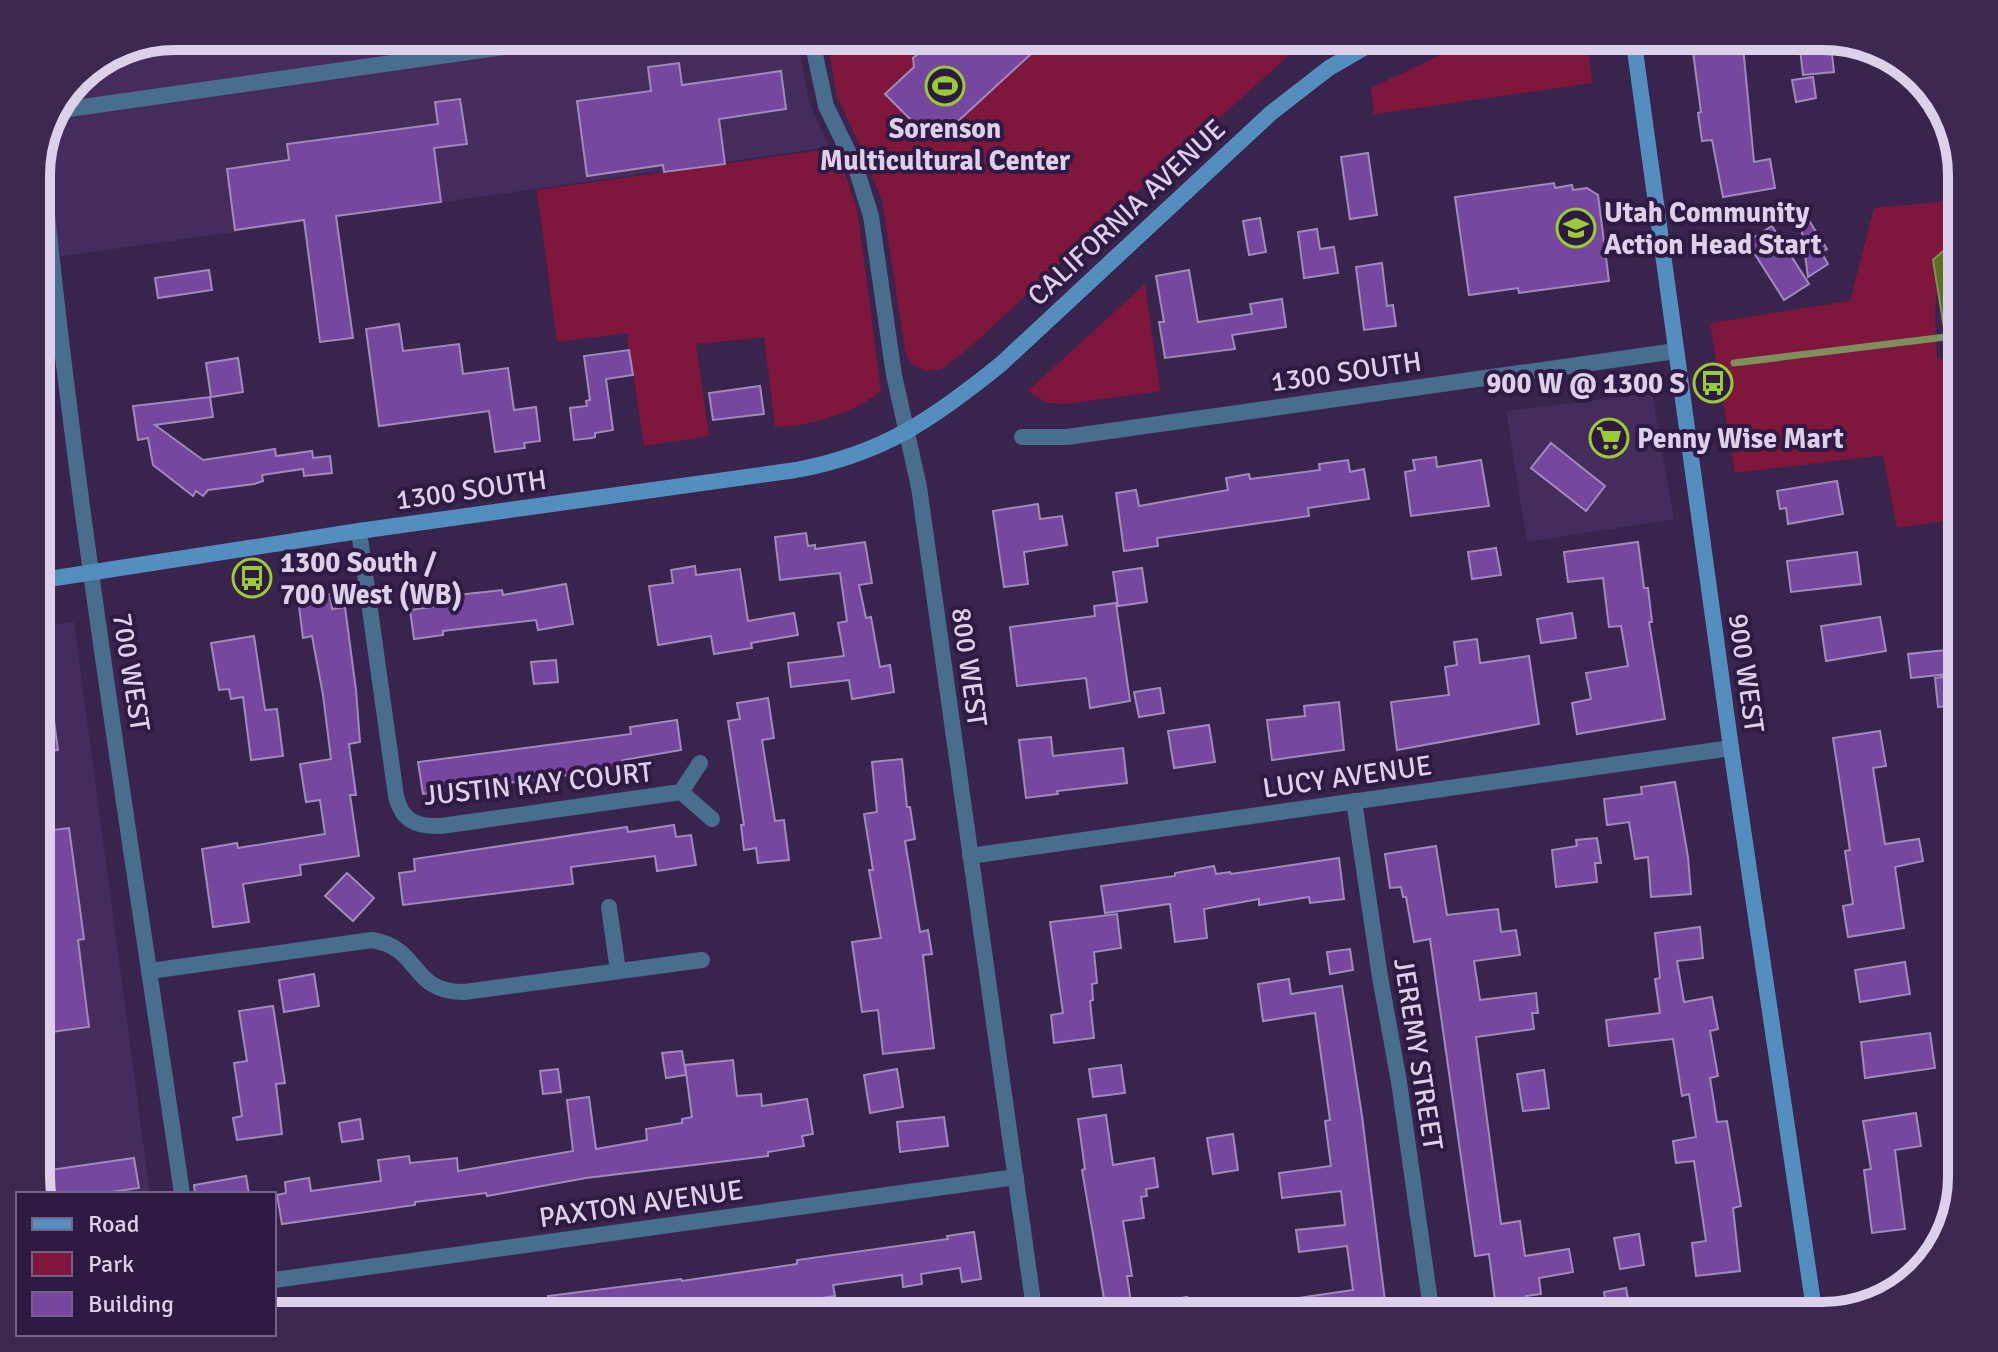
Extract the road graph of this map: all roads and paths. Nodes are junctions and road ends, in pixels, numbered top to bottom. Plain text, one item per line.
1 (483, 50) edge
2 (814, 50) edge
3 (1358, 50) edge
4 (1635, 50) edge
5 (70, 109) edge
6 (50, 248) edge
7 (1676, 351) junction
8 (908, 432) junction
9 (1022, 437) dead end
10 (359, 531) junction
11 (90, 572) junction
12 (50, 579) edge
13 (1731, 748) junction
14 (700, 763) dead end
15 (681, 792) junction
16 (1354, 801) junction
17 (712, 819) dead end
18 (970, 856) junction
19 (609, 907) dead end
20 (702, 960) dead end
21 (150, 971) junction
22 (618, 971) junction
23 (1016, 1177) junction
24 (182, 1192) edge
25 (276, 1280) edge
26 (1033, 1302) edge
27 (1430, 1302) edge
28 (1813, 1302) edge

1 - 5 street
2 - 8 street, 800 WEST
3 - 8 main road, CALIFORNIA AVENUE
4 - 7 main road, 900 WEST
6 - 11 street, 700 WEST
7 - 9 street, 1300 SOUTH
7 - 13 main road, 900 WEST
8 - 10 main road, 1300 SOUTH
8 - 18 street, 800 WEST
10 - 11 main road, 1300 SOUTH
10 - 15 street, JUSTIN KAY COURT
11 - 12 main road, 1300 SOUTH
11 - 21 street, 700 WEST
13 - 16 street, LUCY AVENUE
13 - 28 main road, 900 WEST
14 - 15 street, JUSTIN KAY COURT
15 - 17 street, JUSTIN KAY COURT
16 - 18 street, LUCY AVENUE
16 - 27 street, JEREMY STREET
18 - 23 street, 800 WEST
19 - 22 street
20 - 22 street
21 - 22 street
21 - 24 street, 700 WEST
23 - 25 street, PAXTON AVENUE
23 - 26 street, 800 WEST

